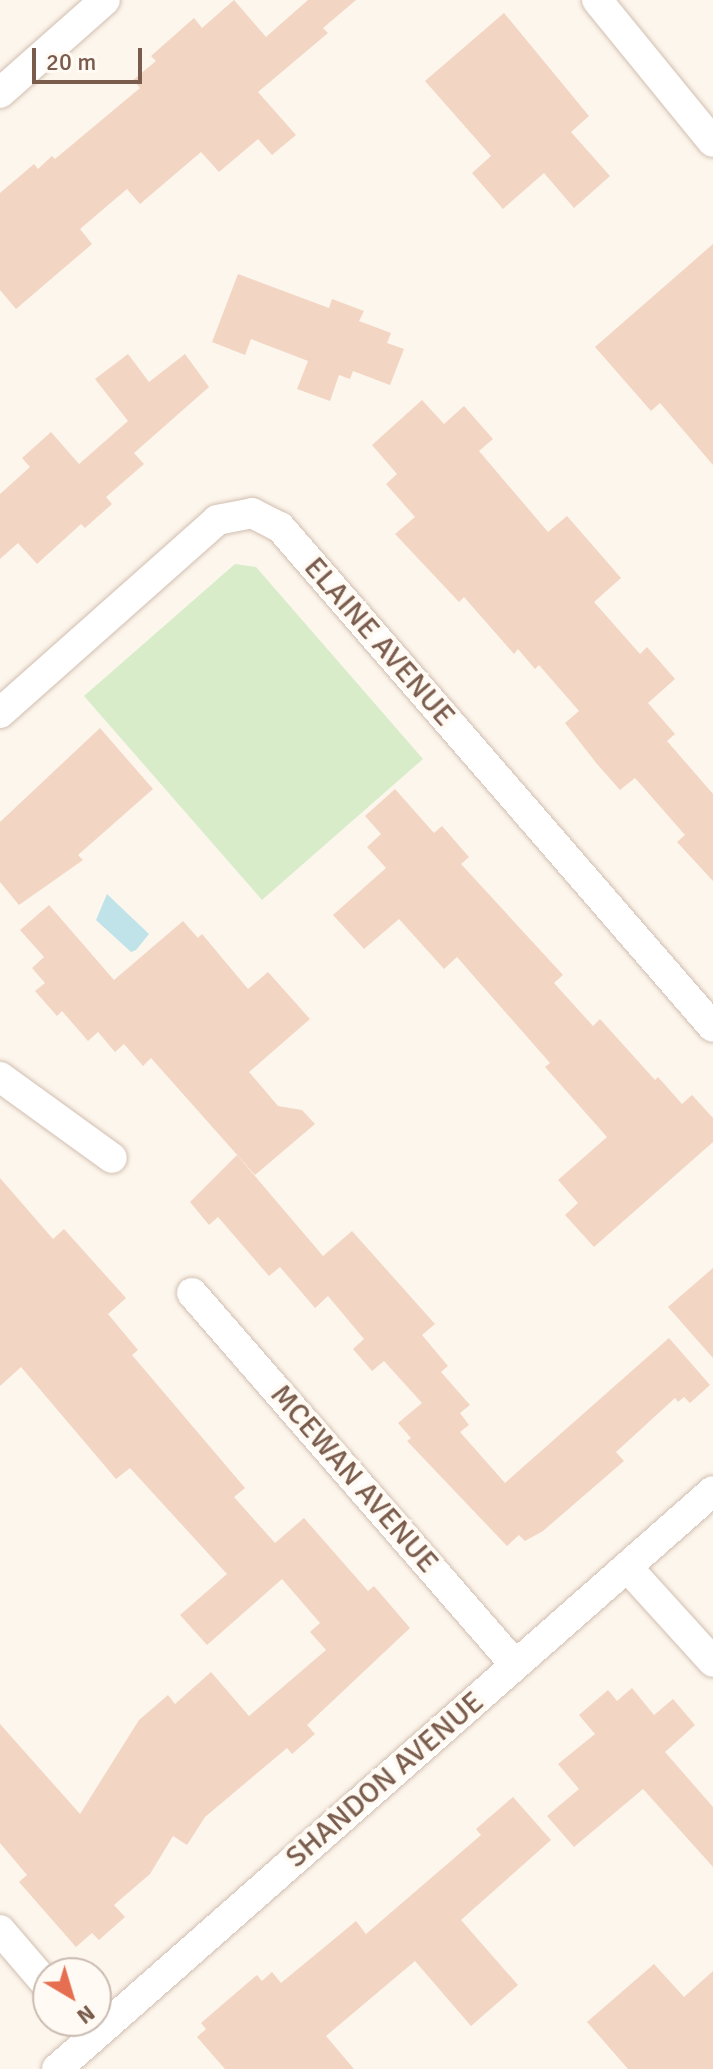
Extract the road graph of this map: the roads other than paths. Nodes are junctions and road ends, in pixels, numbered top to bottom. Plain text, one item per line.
1 (105, 0) edge
2 (597, 0) edge
3 (0, 93) edge
4 (713, 142) edge
5 (0, 713) edge
6 (713, 1027) edge
7 (0, 1077) edge
8 (112, 1158) dead end
9 (192, 1293) dead end
10 (713, 1491) edge
11 (627, 1567) junction
12 (713, 1662) edge
13 (515, 1665) junction
14 (0, 1930) edge
15 (32, 1967) edge
16 (112, 2006) edge
17 (79, 2037) edge
18 (57, 2069) edge

1 - 3 street
2 - 4 street
5 - 6 street, ELAINE AVENUE
7 - 8 street
9 - 13 street, MCEWAN AVENUE
10 - 11 street, SHANDON AVENUE
11 - 12 street
11 - 13 street, SHANDON AVENUE
13 - 16 street, SHANDON AVENUE
14 - 15 street
17 - 18 street, SHANDON AVENUE

